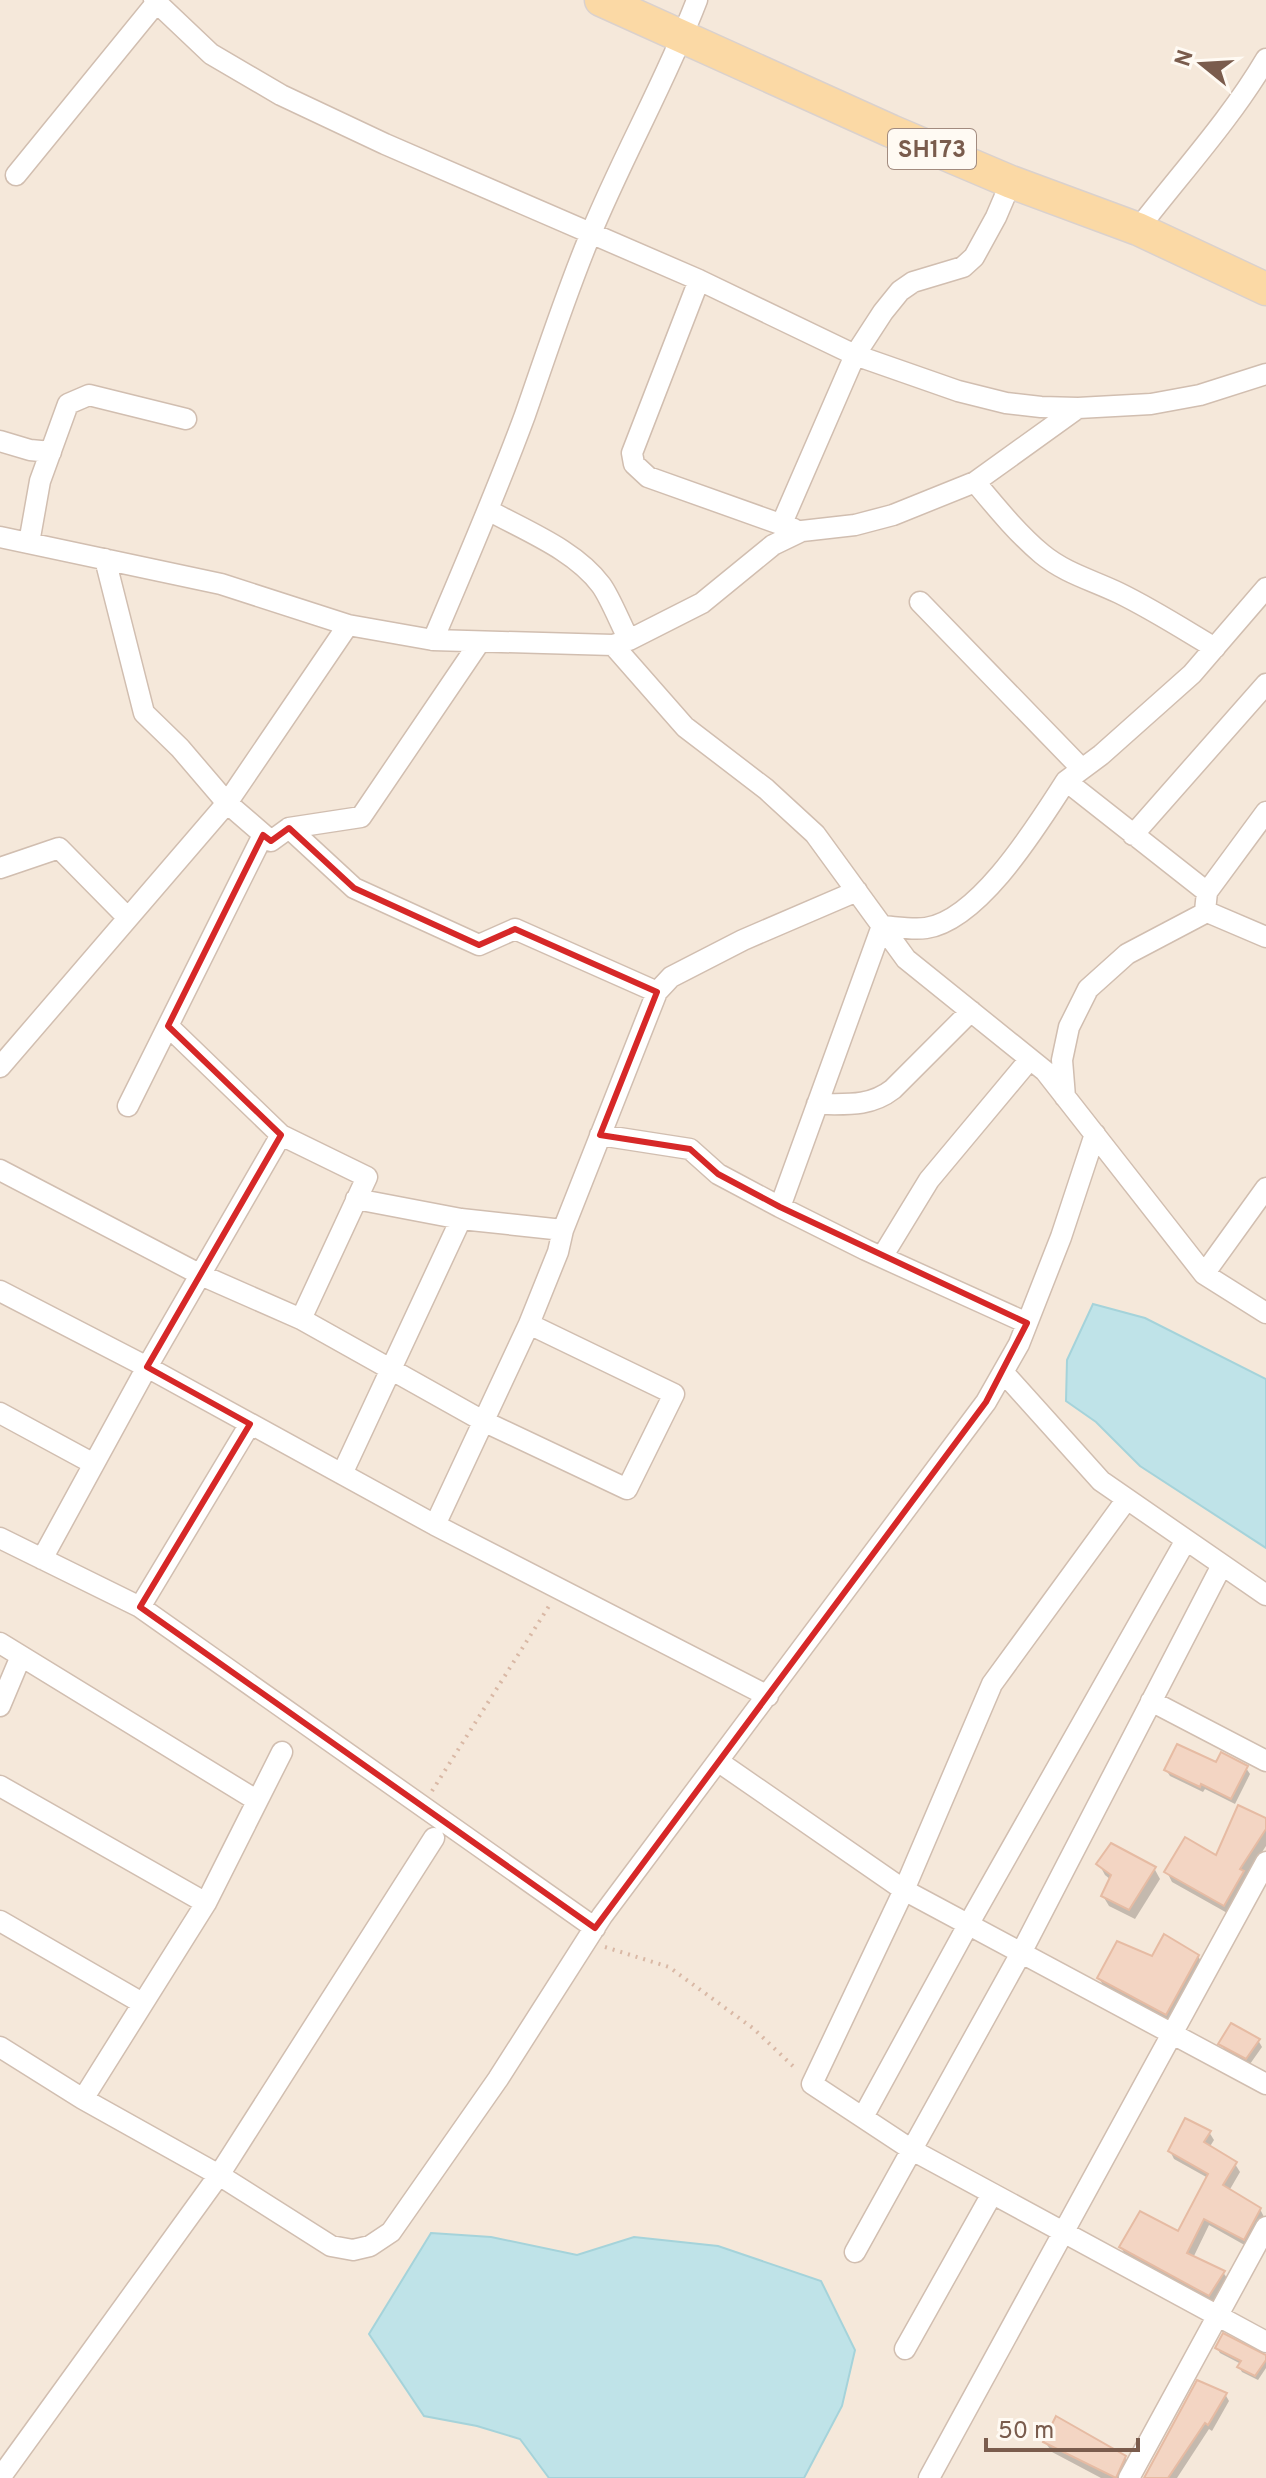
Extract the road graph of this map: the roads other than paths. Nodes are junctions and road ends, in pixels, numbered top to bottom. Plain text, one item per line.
1 (601, 0) edge
2 (697, 0) edge
3 (155, 1) edge
4 (683, 38) junction
5 (1266, 59) edge
6 (16, 175) dead end
7 (1011, 182) junction
8 (1138, 229) junction
9 (591, 234) junction
10 (699, 280) junction
11 (1266, 289) edge
12 (855, 355) junction
13 (1266, 374) edge
14 (1078, 408) junction
15 (186, 419) dead end
16 (0, 441) edge
17 (51, 452) junction
18 (975, 482) junction
19 (488, 510) junction
20 (782, 523) junction
21 (802, 531) junction
22 (0, 537) edge
23 (29, 543) junction
24 (105, 559) junction
25 (1266, 588) edge
26 (920, 602) dead end
27 (348, 625) junction
28 (433, 640) junction
29 (479, 643) junction
30 (621, 643) junction
31 (1215, 648) junction
32 (1266, 684) edge
33 (1074, 775) junction
34 (227, 803) junction
35 (1266, 812) edge
36 (289, 828) junction
37 (263, 835) junction
38 (1133, 835) junction
39 (0, 868) edge
40 (857, 891) junction
41 (1206, 901) junction
42 (128, 918) junction
43 (882, 926) junction
44 (1266, 937) edge
45 (657, 992) junction
46 (971, 1011) junction
47 (168, 1026) junction
48 (1030, 1059) junction
49 (0, 1067) edge
50 (1065, 1097) junction
51 (817, 1104) junction
52 (128, 1106) dead end
53 (1095, 1134) junction
54 (281, 1135) junction
55 (600, 1135) junction
56 (0, 1170) edge
57 (1266, 1188) edge
58 (356, 1199) junction
59 (780, 1207) junction
60 (461, 1219) junction
61 (563, 1230) junction
62 (882, 1257) junction
63 (1204, 1274) junction
64 (201, 1275) junction
65 (0, 1291) edge
66 (1266, 1313) edge
67 (301, 1319) junction
68 (1027, 1323) junction
69 (529, 1324) junction
70 (147, 1367) junction
71 (390, 1370) junction
72 (1003, 1372) junction
73 (0, 1413) edge
74 (483, 1421) junction
75 (250, 1424) junction
76 (94, 1464) junction
77 (342, 1474) junction
78 (1127, 1499) junction
79 (435, 1525) junction
80 (0, 1538) edge
81 (1186, 1540) junction
82 (42, 1559) junction
83 (1222, 1565) junction
84 (1266, 1595) edge
85 (140, 1607) junction
86 (0, 1643) edge
87 (21, 1656) junction
88 (768, 1696) junction
89 (1151, 1701) junction
90 (0, 1706) edge
91 (282, 1752) dead end
92 (1266, 1761) edge
93 (719, 1762) junction
94 (0, 1786) edge
95 (256, 1800) junction
96 (434, 1838) dead end
97 (1266, 1862) edge
98 (904, 1890) junction
99 (206, 1903) junction
100 (0, 1921) edge
101 (968, 1925) junction
102 (591, 1935) junction
103 (1021, 1953) junction
104 (142, 2003) junction
105 (1173, 2034) junction
106 (0, 2047) edge
107 (1266, 2084) edge
108 (83, 2099) junction
109 (863, 2117) junction
110 (912, 2150) junction
111 (219, 2175) junction
112 (992, 2194) junction
113 (1266, 2227) edge
114 (1063, 2233) junction
115 (855, 2252) dead end
116 (1218, 2316) junction
117 (1266, 2342) edge
118 (905, 2349) dead end
119 (0, 2478) edge
120 (929, 2478) edge
121 (1129, 2478) edge

1 - 4 main road, SH173
2 - 4 street
3 - 6 street
3 - 9 street
4 - 7 main road, SH173
4 - 9 street
5 - 8 street
7 - 8 main road, SH173
7 - 12 street
8 - 11 main road, SH173
9 - 10 street
9 - 19 street
10 - 12 street
10 - 20 street
12 - 14 street
12 - 20 street
13 - 14 street
14 - 18 street
15 - 17 street
16 - 17 street
17 - 23 street
18 - 21 street
18 - 31 street
19 - 28 street
19 - 30 street
20 - 21 street
21 - 30 street
22 - 23 street
23 - 24 street
24 - 27 street
24 - 34 street
25 - 31 street
26 - 33 street
27 - 28 street
27 - 34 street
28 - 29 street
29 - 30 street
29 - 36 street
30 - 40 street
31 - 33 street
32 - 38 street
33 - 38 street
33 - 43 street
34 - 37 street
34 - 42 street
35 - 41 street
36 - 37 street
36 - 45 street
37 - 47 street
38 - 41 street
39 - 42 street
40 - 43 street
40 - 45 street
41 - 44 street
41 - 50 street
42 - 49 street
43 - 46 street
43 - 51 street
45 - 55 street
46 - 48 street
46 - 51 street
47 - 52 street
47 - 54 street
48 - 50 street
48 - 62 street
50 - 53 street
51 - 59 street
53 - 63 street
53 - 68 street
54 - 58 street
54 - 64 street
55 - 59 street
55 - 61 street
56 - 64 street
57 - 63 street
58 - 60 street
58 - 67 street
59 - 62 street
60 - 61 street
60 - 71 street
61 - 69 street
62 - 68 street
63 - 66 street
64 - 67 street
64 - 70 street
65 - 70 street
67 - 71 street
68 - 72 street
69 - 74 street
69 - 74 street
70 - 75 street
70 - 76 street
71 - 74 street
71 - 77 street
72 - 78 street
72 - 88 street
73 - 76 street
74 - 79 street
75 - 77 street
75 - 85 street
76 - 82 street
77 - 79 street
78 - 81 street
78 - 98 street
79 - 88 street
80 - 82 street
81 - 83 street
81 - 101 street
82 - 85 street
83 - 84 street
83 - 89 street
85 - 102 street
86 - 87 street
87 - 90 street
87 - 95 street
88 - 93 street
89 - 92 street
89 - 103 street
91 - 95 street
93 - 98 street
93 - 102 street
94 - 99 street
95 - 99 street
96 - 111 street
97 - 105 street
98 - 101 street
98 - 109 street
99 - 104 street
100 - 104 street
101 - 103 street
101 - 109 street
102 - 111 street
103 - 105 street
103 - 110 street
104 - 108 street
105 - 107 street
105 - 114 street
106 - 108 street
108 - 111 street
109 - 110 street
110 - 112 street
110 - 115 street
111 - 119 street
112 - 114 street
112 - 118 street
113 - 116 street
114 - 116 street
114 - 120 street
116 - 117 street
116 - 121 street

